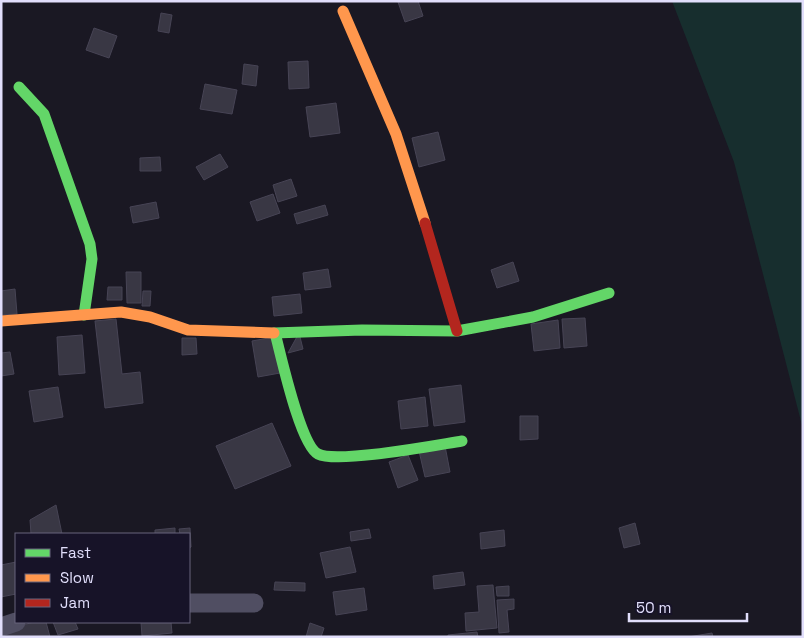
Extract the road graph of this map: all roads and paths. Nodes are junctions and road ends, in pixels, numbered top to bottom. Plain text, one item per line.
1 (343, 11) dead end
2 (19, 87) dead end
3 (608, 293) dead end
4 (84, 315) junction
5 (1, 321) edge
6 (456, 332) junction
7 (275, 333) junction
8 (462, 441) dead end
9 (190, 603) edge
10 (254, 603) dead end
11 (15, 622) edge
12 (1, 627) edge

1 - 6 street
2 - 4 street
3 - 6 street
4 - 5 street
4 - 7 street
6 - 7 street
7 - 8 street
9 - 10 street
11 - 12 street

